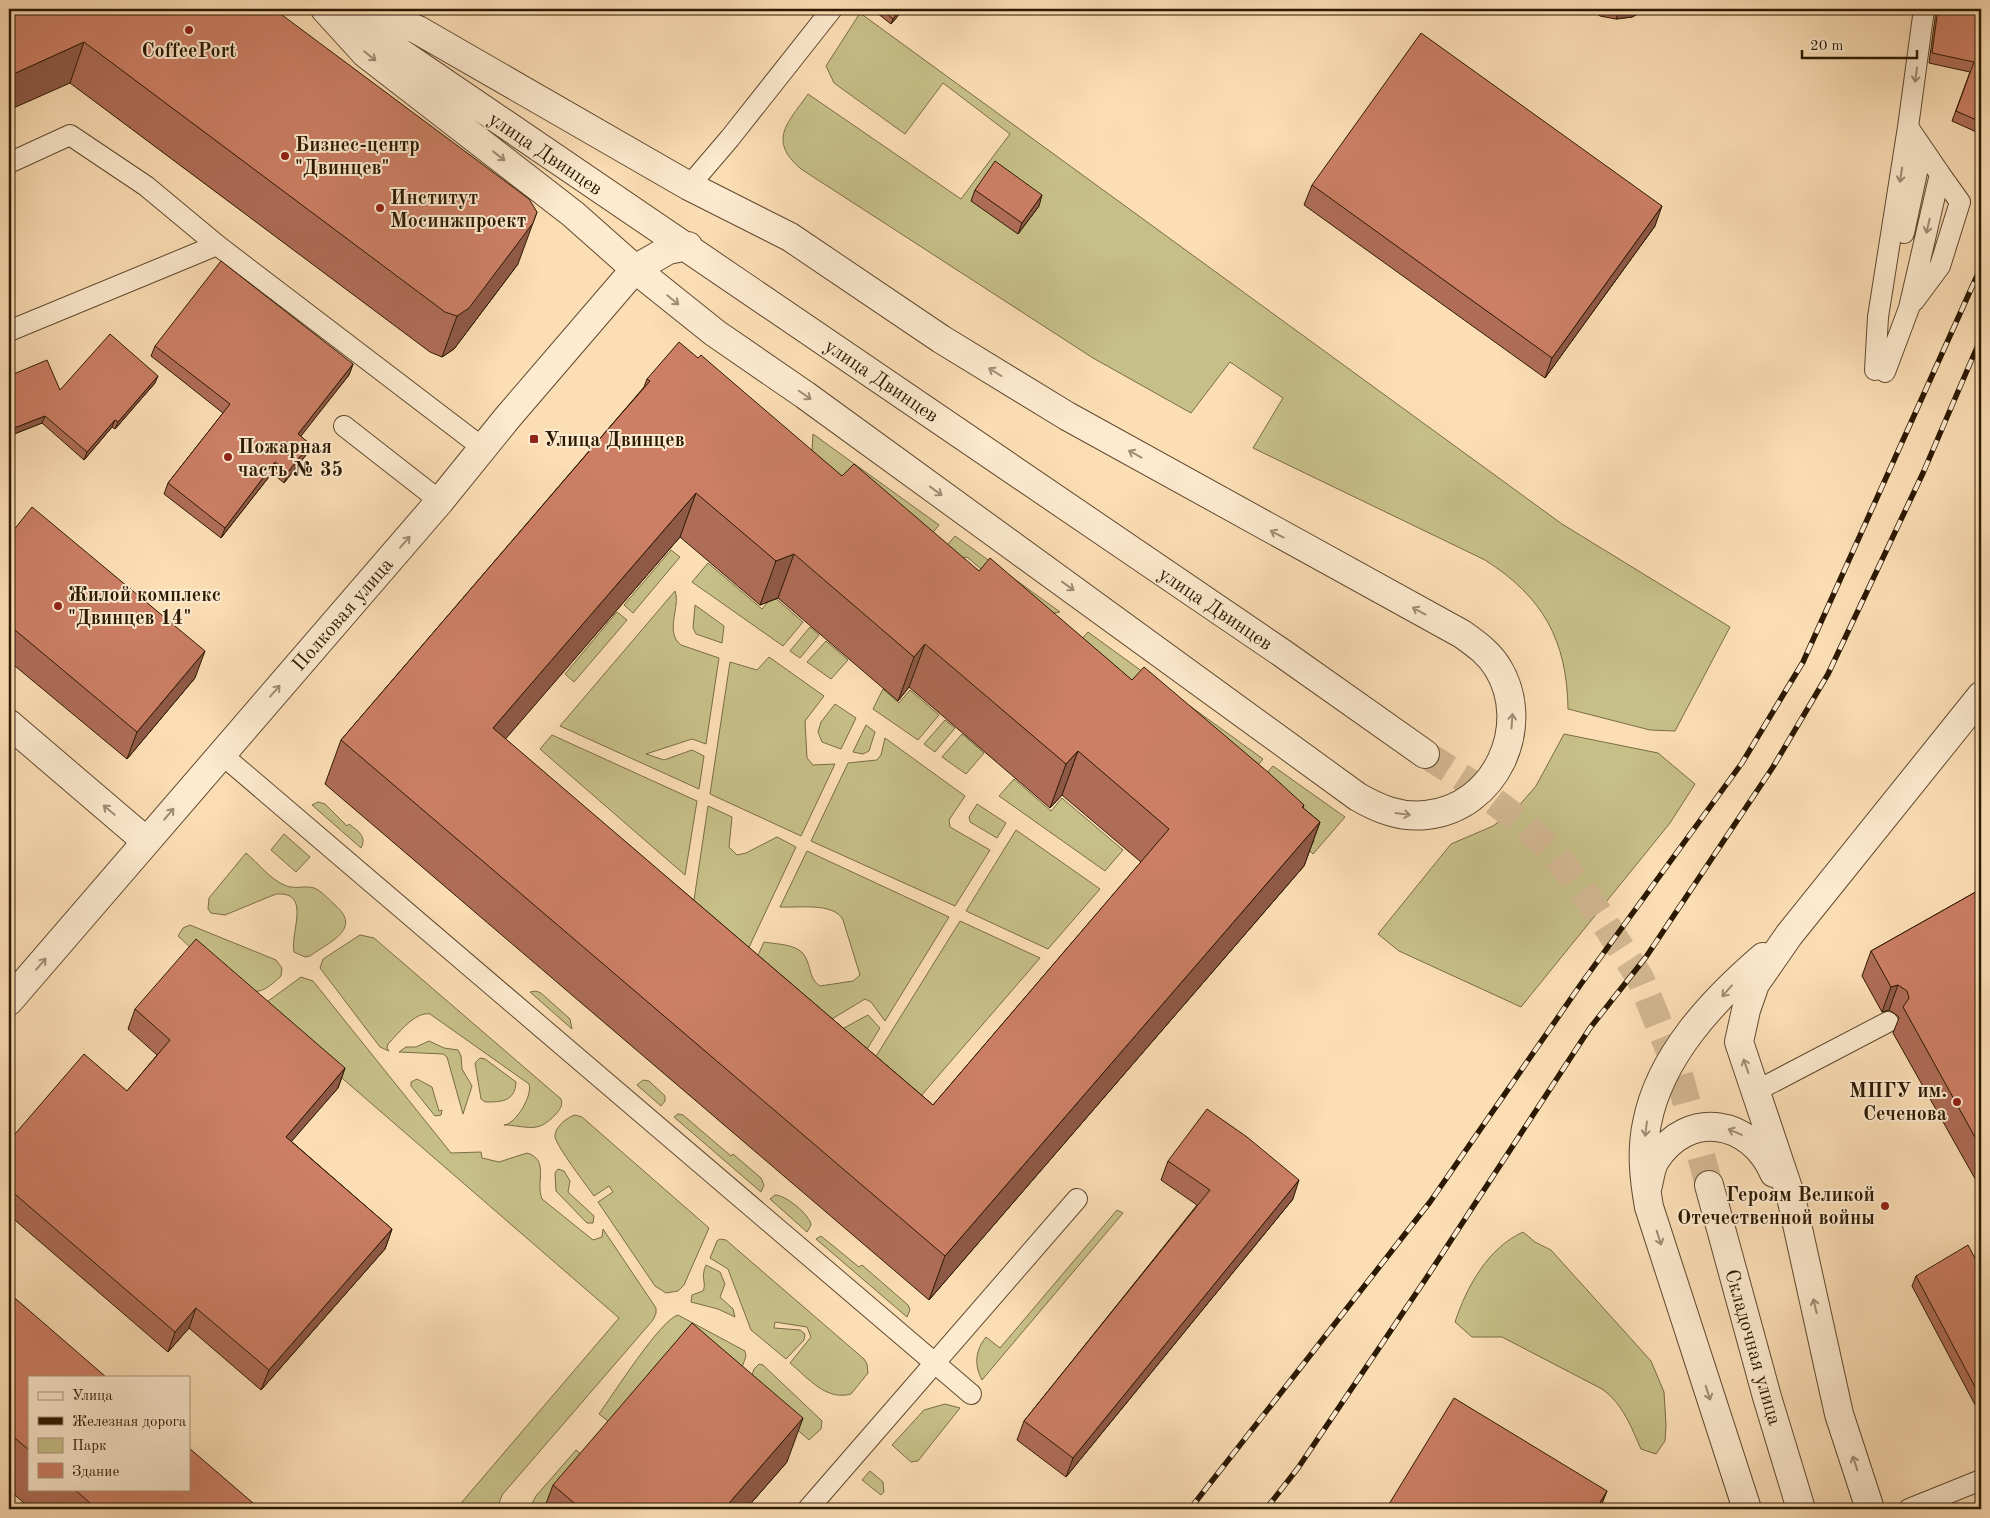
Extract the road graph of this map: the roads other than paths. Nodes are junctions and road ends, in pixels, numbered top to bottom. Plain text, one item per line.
1 (325, 9) edge
2 (337, 9) edge
3 (370, 9) edge
4 (832, 9) edge
5 (1924, 9) edge
6 (1908, 127) junction
7 (1922, 149) junction
8 (9, 163) edge
9 (690, 186) junction
10 (217, 245) junction
11 (688, 246) junction
12 (635, 270) junction
13 (9, 331) edge
14 (1880, 371) junction
15 (344, 426) dead end
16 (483, 448) junction
17 (440, 501) junction
18 (1981, 696) edge
19 (9, 724) edge
20 (220, 754) junction
21 (1425, 754) tunnel mouth
22 (146, 841) junction
23 (1789, 935) junction
24 (9, 1000) edge
25 (1888, 1022) edge
26 (1756, 1091) junction
27 (1709, 1185) tunnel mouth
28 (1646, 1191) junction
29 (1077, 1199) dead end
30 (1798, 1228) junction
31 (934, 1364) junction
32 (971, 1394) dead end
33 (1981, 1480) edge
34 (808, 1509) edge
35 (1747, 1509) edge
36 (1801, 1509) edge
37 (1870, 1509) edge
38 (1909, 1509) edge

1 -> 12 street
2 - 11 street, улица Двинцев
3 - 9 street
4 - 9 lane
5 -> 6 lane
6 - 7 lane
6 -> 14 lane
7 - 14 lane
7 -> 14 lane
8 - 10 lane
12 -> 9 street
10 - 13 lane
10 - 16 lane
11 - 12 street, Полковая улица
11 - 21 street, улица Двинцев
12 - 16 street, Полковая улица
15 - 17 lane
16 - 17 street, Полковая улица
20 -> 17 street, Полковая улица
18 - 23 street
22 -> 19 street
22 -> 20 street, Полковая улица
20 - 31 lane
24 -> 22 street, Полковая улица
26 -> 23 street
23 -> 28 street
25 - 26 lane
26 - 30 street
27 - 36 street, Складочная улица
30 -> 28 street
28 -> 35 street
29 - 31 lane
37 -> 30 street
31 - 32 lane
31 - 34 lane
33 - 38 lane

